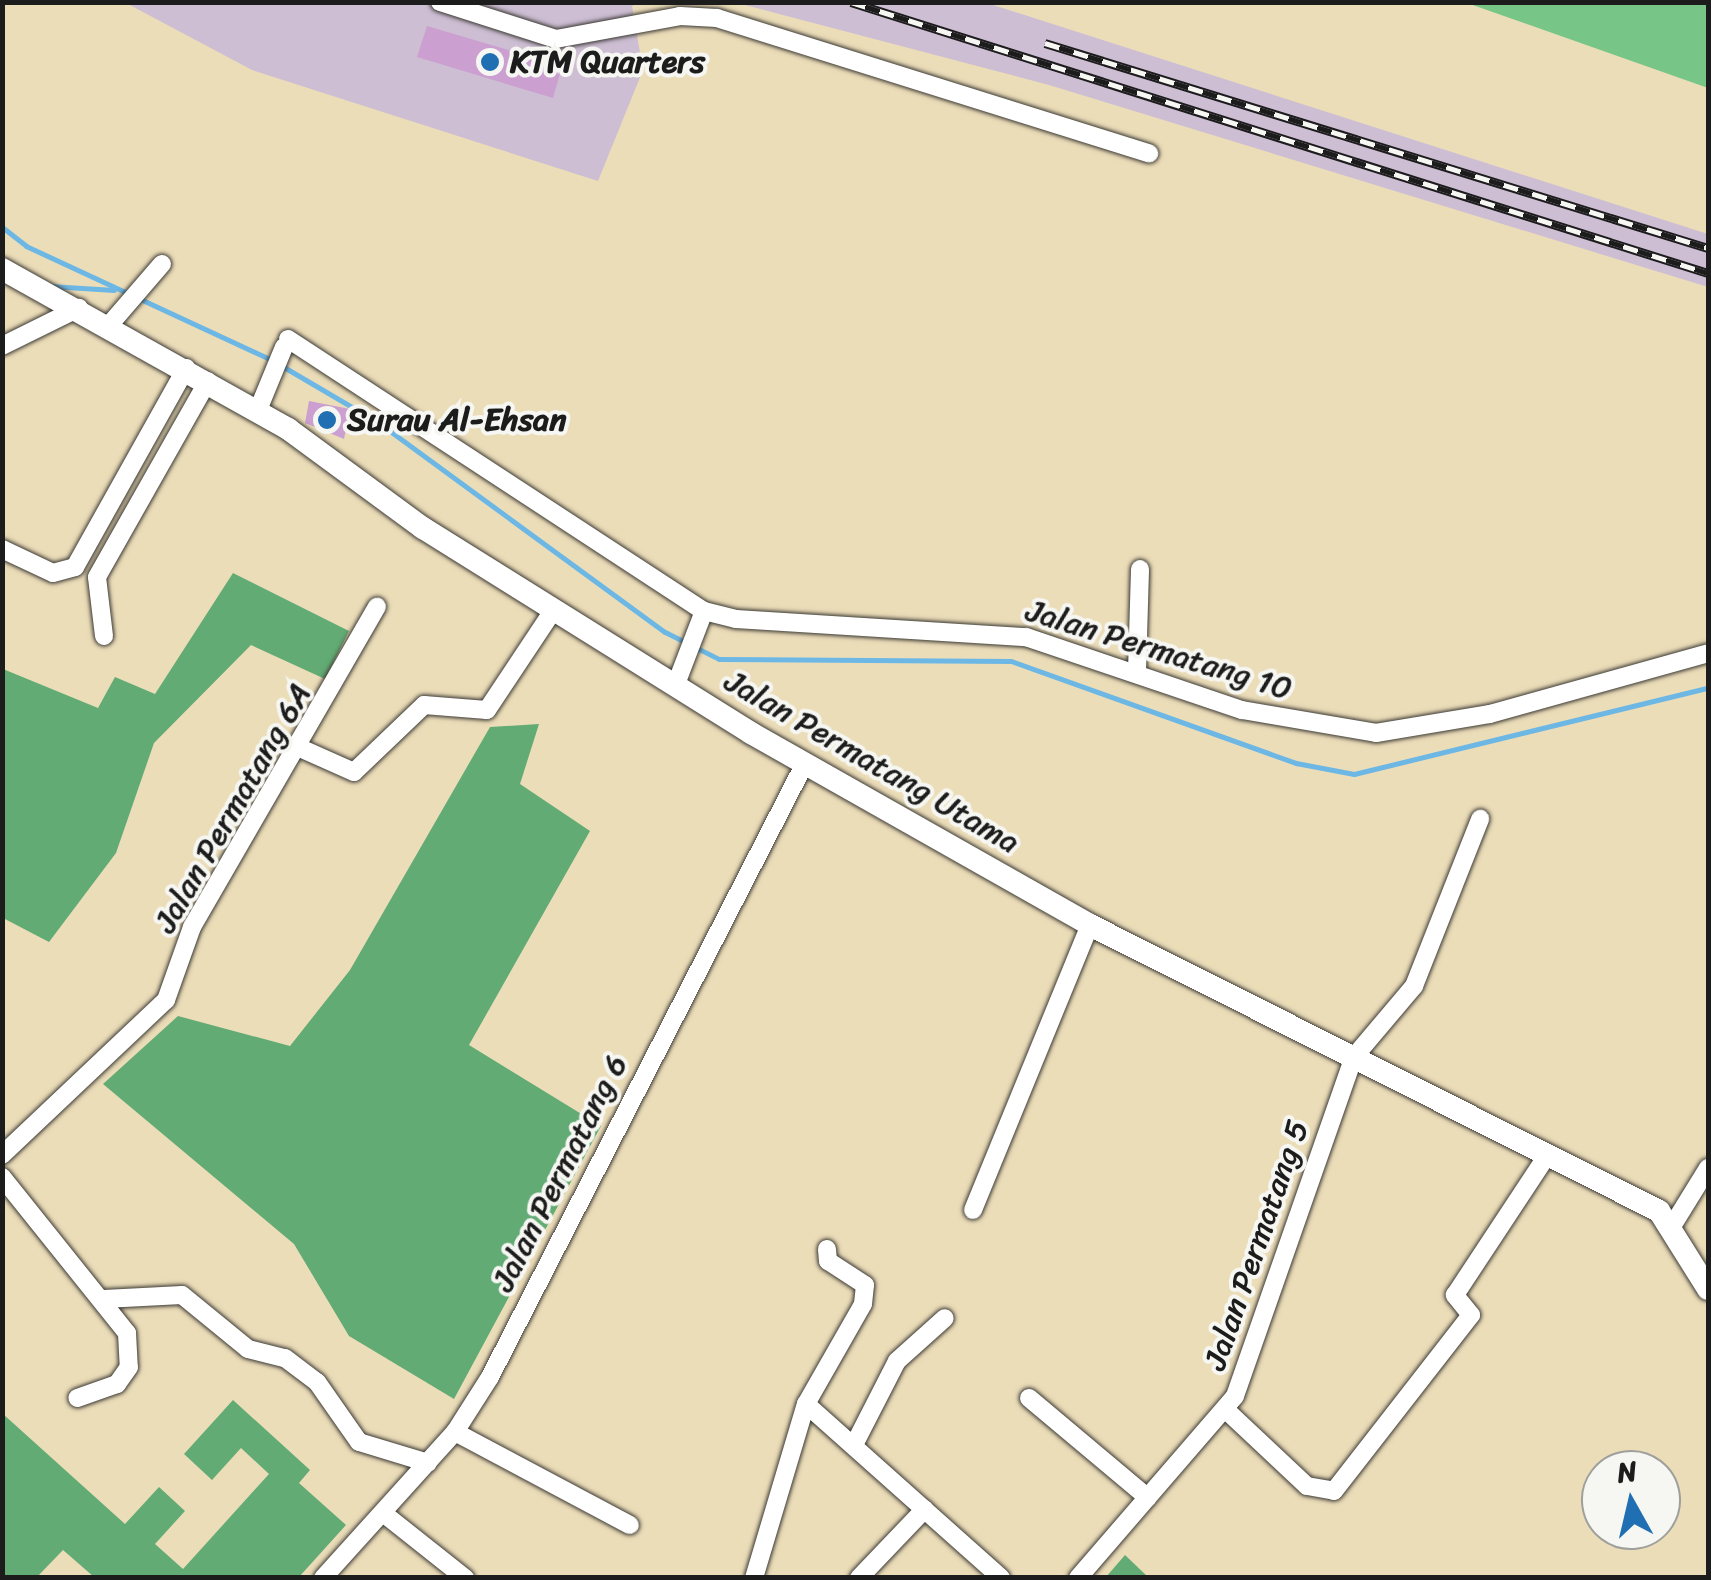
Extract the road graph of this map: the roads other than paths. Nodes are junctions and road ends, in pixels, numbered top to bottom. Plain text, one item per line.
1 (440, 2) edge
2 (1149, 153) dead end
3 (153, 269) dead end
4 (12, 274) edge
5 (70, 304) junction
6 (115, 316) junction
7 (2, 346) edge
8 (186, 368) junction
9 (208, 381) junction
10 (258, 410) junction
11 (2, 549) edge
12 (1140, 569) dead end
13 (377, 607) dead end
14 (554, 609) junction
15 (702, 616) junction
16 (104, 636) dead end
17 (1708, 653) edge
18 (1138, 671) junction
19 (680, 675) junction
20 (300, 748) junction
21 (805, 763) junction
22 (1480, 819) dead end
23 (1090, 925) junction
24 (1354, 1058) junction
25 (2, 1155) edge
26 (1546, 1156) junction
27 (1708, 1168) edge
28 (2, 1177) edge
29 (973, 1210) dead end
30 (1674, 1223) junction
31 (827, 1250) dead end
32 (1708, 1289) edge
33 (104, 1300) junction
34 (944, 1318) dead end
35 (77, 1398) dead end
36 (1029, 1398) dead end
37 (806, 1404) junction
38 (1226, 1410) junction
39 (455, 1432) junction
40 (855, 1444) junction
41 (428, 1462) junction
42 (1148, 1498) junction
43 (925, 1509) junction
44 (383, 1514) junction
45 (630, 1525) dead end
46 (322, 1578) edge
47 (465, 1578) edge
48 (754, 1578) edge
49 (859, 1578) edge
50 (1001, 1578) edge
51 (1078, 1578) edge

1 - 2 street
3 - 6 street
4 - 5 street, Jalan Permatang Utama
5 - 6 street, Jalan Permatang Utama
5 - 7 street
6 - 8 street, Jalan Permatang Utama
8 - 9 street, Jalan Permatang Utama
8 - 11 street
9 - 10 street, Jalan Permatang Utama
9 - 16 street
10 - 14 street, Jalan Permatang Utama
10 - 15 street
12 - 18 street
13 - 20 street, Jalan Permatang 6A
14 - 19 street, Jalan Permatang Utama
14 - 20 street
15 - 18 street, Jalan Permatang 10
15 - 19 street
17 - 18 street, Jalan Permatang 10
19 - 21 street, Jalan Permatang Utama
20 - 25 street, Jalan Permatang 6A
21 - 23 street, Jalan Permatang Utama
21 - 39 street, Jalan Permatang 6
22 - 24 street, Jalan Permatang 5
23 - 24 street, Jalan Permatang Utama
23 - 29 street
24 - 26 street, Jalan Permatang Utama
24 - 38 street, Jalan Permatang 5
26 - 30 street, Jalan Permatang Utama
26 - 38 street
27 - 30 street
28 - 33 street
30 - 32 street
31 - 37 street
33 - 35 street
33 - 41 street
34 - 40 street
36 - 42 street
37 - 40 street
37 - 48 street
38 - 42 street, Jalan Permatang 5
39 - 41 street, Jalan Permatang 6
39 - 45 street
40 - 43 street
41 - 44 street, Jalan Permatang 6
42 - 51 street, Jalan Permatang 5
43 - 49 street
43 - 50 street
44 - 46 street, Jalan Permatang 6
44 - 47 street

